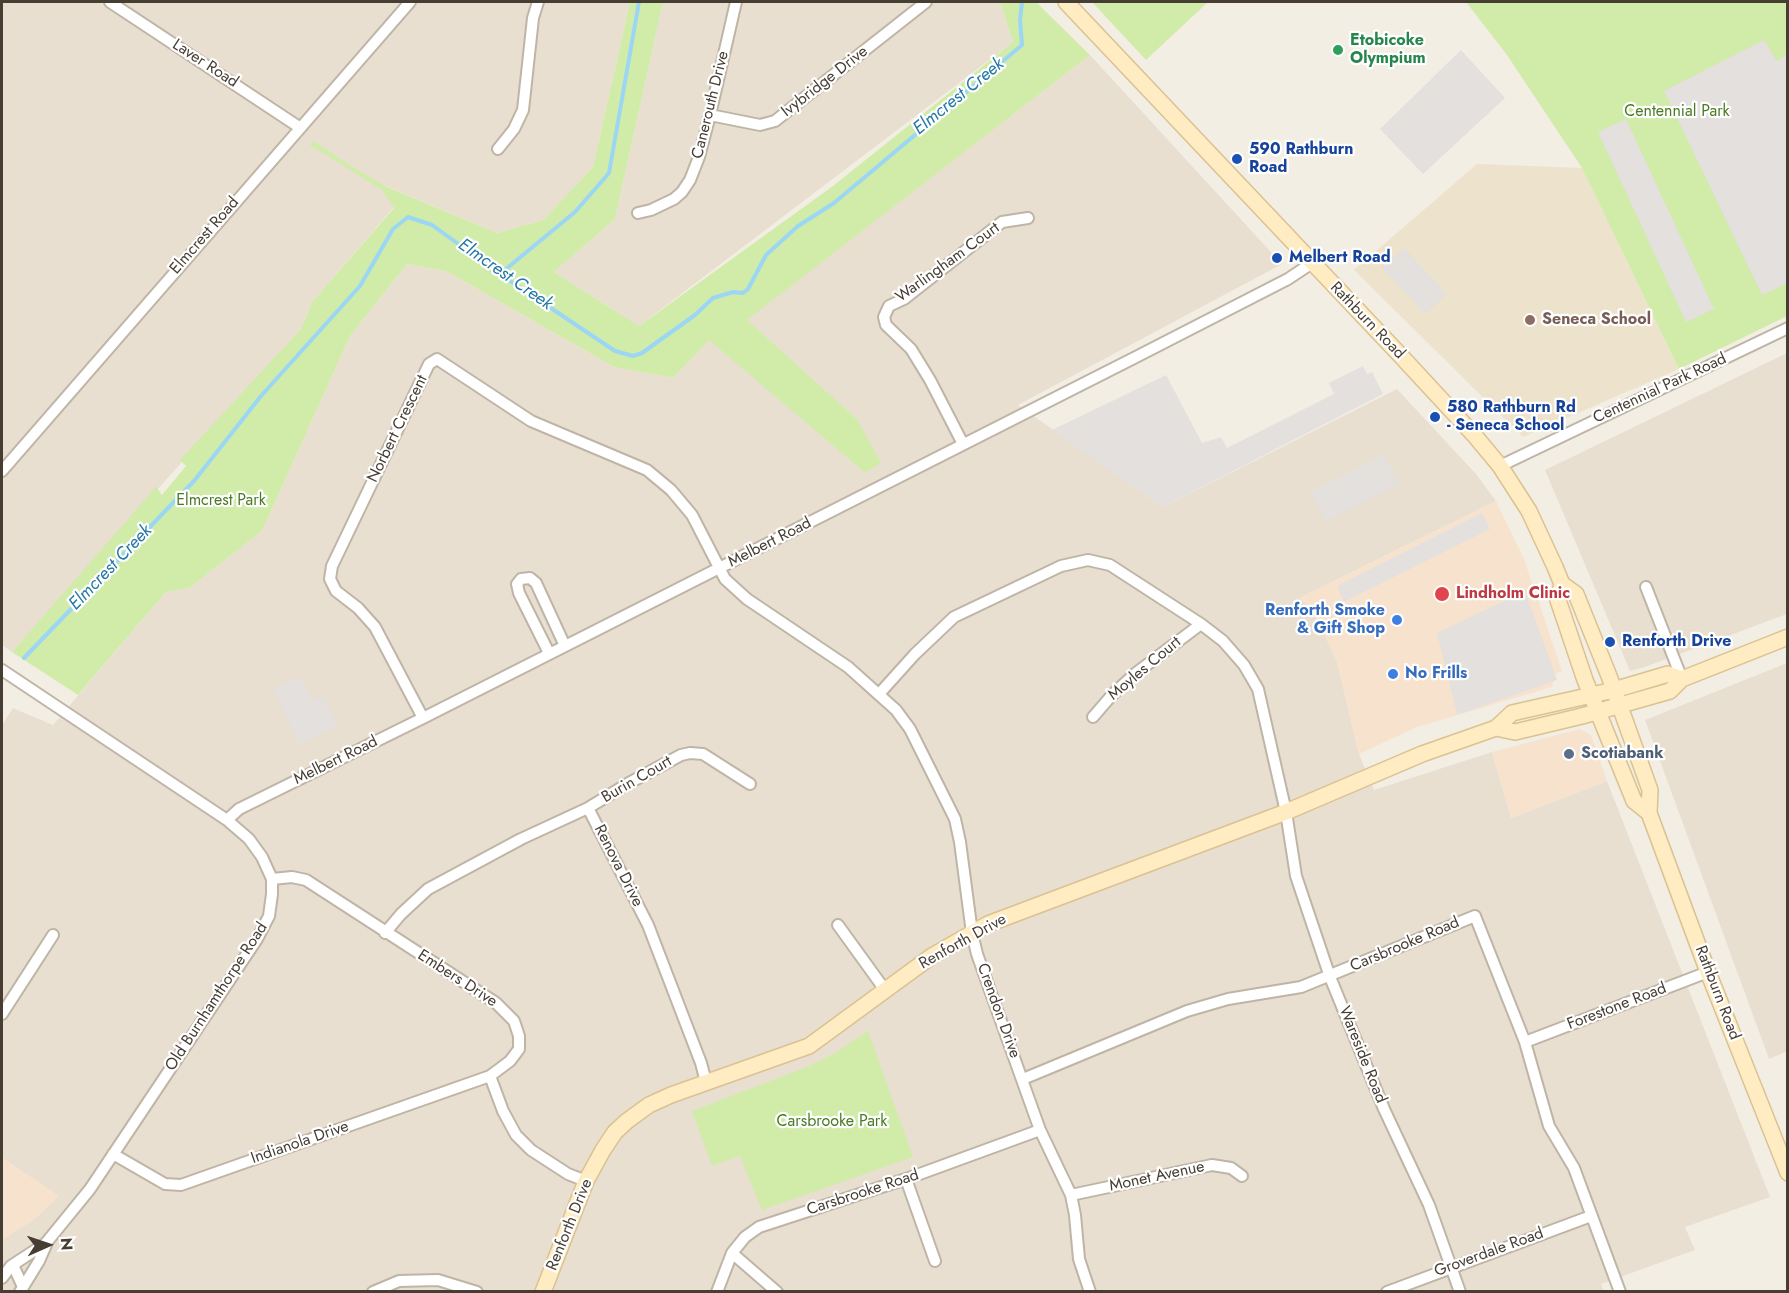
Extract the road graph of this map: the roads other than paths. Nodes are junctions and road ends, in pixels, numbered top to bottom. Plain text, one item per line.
1 (110, 2) edge
2 (410, 2) edge
3 (538, 2) edge
4 (736, 2) edge
5 (926, 2) edge
6 (1066, 2) edge
7 (710, 115) junction
8 (299, 127) junction
9 (498, 149) dead end
10 (638, 213) dead end
11 (1028, 218) dead end
12 (1312, 263) junction
13 (1788, 328) edge
14 (963, 444) junction
15 (1500, 466) junction
16 (2, 471) edge
17 (720, 568) junction
18 (1562, 584) junction
19 (1646, 587) dead end
20 (1201, 624) junction
21 (1788, 637) edge
22 (565, 646) junction
23 (549, 653) junction
24 (2, 670) edge
25 (1682, 679) junction
26 (1614, 690) junction
27 (879, 694) junction
28 (1591, 694) junction
29 (1619, 705) junction
30 (1598, 711) junction
31 (1093, 717) dead end
32 (423, 718) junction
33 (1496, 728) junction
34 (750, 784) dead end
35 (588, 808) junction
36 (1286, 812) junction
37 (1649, 813) junction
38 (227, 820) junction
39 (272, 879) junction
40 (838, 925) dead end
41 (385, 933) junction
42 (972, 933) junction
43 (53, 934) dead end
44 (1708, 972) junction
45 (1330, 977) junction
46 (885, 990) junction
47 (2, 1014) edge
48 (1525, 1042) junction
49 (490, 1076) junction
50 (1023, 1079) junction
51 (706, 1082) junction
52 (1040, 1130) junction
53 (113, 1154) junction
54 (1788, 1173) edge
55 (1242, 1176) dead end
56 (906, 1179) junction
57 (586, 1180) junction
58 (1071, 1195) junction
59 (1591, 1216) junction
60 (46, 1243) junction
61 (732, 1253) junction
62 (935, 1261) dead end
63 (8, 1265) edge
64 (1453, 1267) junction
65 (2, 1278) edge
66 (22, 1289) edge
67 (373, 1292) edge
68 (477, 1292) edge
69 (543, 1292) edge
70 (717, 1292) edge
71 (777, 1292) edge
72 (1090, 1292) edge
73 (1387, 1292) edge
74 (1460, 1292) edge
75 (1620, 1292) edge

1 - 8 street, Laver Road
2 - 8 street, Elmcrest Road
3 - 9 street
4 - 7 street, Canerouth Drive
5 - 7 street, Ivybridge Drive
6 - 12 street, Rathburn Road
7 - 10 street, Canerouth Drive
8 - 16 street, Elmcrest Road
11 - 14 street, Warlingham Court
12 - 14 street, Melbert Road
12 - 15 street, Rathburn Road
13 - 15 street, Centennial Park Road
14 - 17 street, Melbert Road
15 - 18 street, Rathburn Road
17 - 22 street, Melbert Road
17 - 27 street, Crendon Drive
17 - 32 street, Norbert Crescent
18 - 26 street, Rathburn Road
18 - 28 street, Rathburn Road
19 - 25 street
20 - 27 street, Wareside Road
20 - 31 street, Moyles Court
20 - 36 street, Wareside Road
21 - 25 street, Renforth Drive
22 - 23 street, Melbert Road
22 - 23 street
23 - 32 street, Melbert Road
24 - 38 street, Old Burnhamthorpe Road
25 - 26 street, Renforth Drive
25 - 29 street, Renforth Drive
26 - 28 street, Renforth Drive
26 - 29 street, Rathburn Road
27 - 42 street, Crendon Drive
28 - 30 street, Rathburn Road
28 - 33 street, Renforth Drive
29 - 30 street, Renforth Drive
29 - 37 street, Rathburn Road
30 - 33 street, Renforth Drive
30 - 37 street, Rathburn Road
32 - 38 street, Melbert Road
33 - 36 street, Renforth Drive
34 - 35 street, Burin Court
35 - 41 street, Renova Drive
35 - 51 street, Renova Drive
36 - 42 street, Renforth Drive
36 - 45 street, Wareside Road
37 - 44 street, Rathburn Road
38 - 39 street, Old Burnhamthorpe Road
39 - 41 street, Embers Drive
39 - 53 street, Old Burnhamthorpe Road
40 - 46 street
41 - 49 street, Embers Drive
42 - 46 street, Renforth Drive
42 - 50 street, Crendon Drive
43 - 47 street
44 - 48 street, Forestone Road
44 - 54 street, Rathburn Road
45 - 48 street, Carsbrooke Road
45 - 50 street, Carsbrooke Road
45 - 64 street, Wareside Road
46 - 51 street, Renforth Drive
48 - 59 street, Carsbrooke Road
49 - 53 street, Indianola Drive
49 - 57 street
50 - 52 street, Crendon Drive
51 - 57 street, Renforth Drive
52 - 56 street, Carsbrooke Road
52 - 58 street, Crendon Drive
53 - 60 street, Old Burnhamthorpe Road
55 - 58 street, Monet Avenue
56 - 61 street, Carsbrooke Road
56 - 62 street
57 - 69 street, Renforth Drive
58 - 72 street, Crendon Drive
59 - 64 street, Groverdale Road
59 - 75 street, Carsbrooke Road
60 - 63 street, Old Burnhamthorpe Road
60 - 66 street, Old Burnhamthorpe Road
61 - 70 street, Carsbrooke Road
61 - 71 street
63 - 65 street, Old Burnhamthorpe Road
63 - 66 street, Old Burnhamthorpe Road
64 - 73 street, Groverdale Road
64 - 74 street, Wareside Road
67 - 68 street

